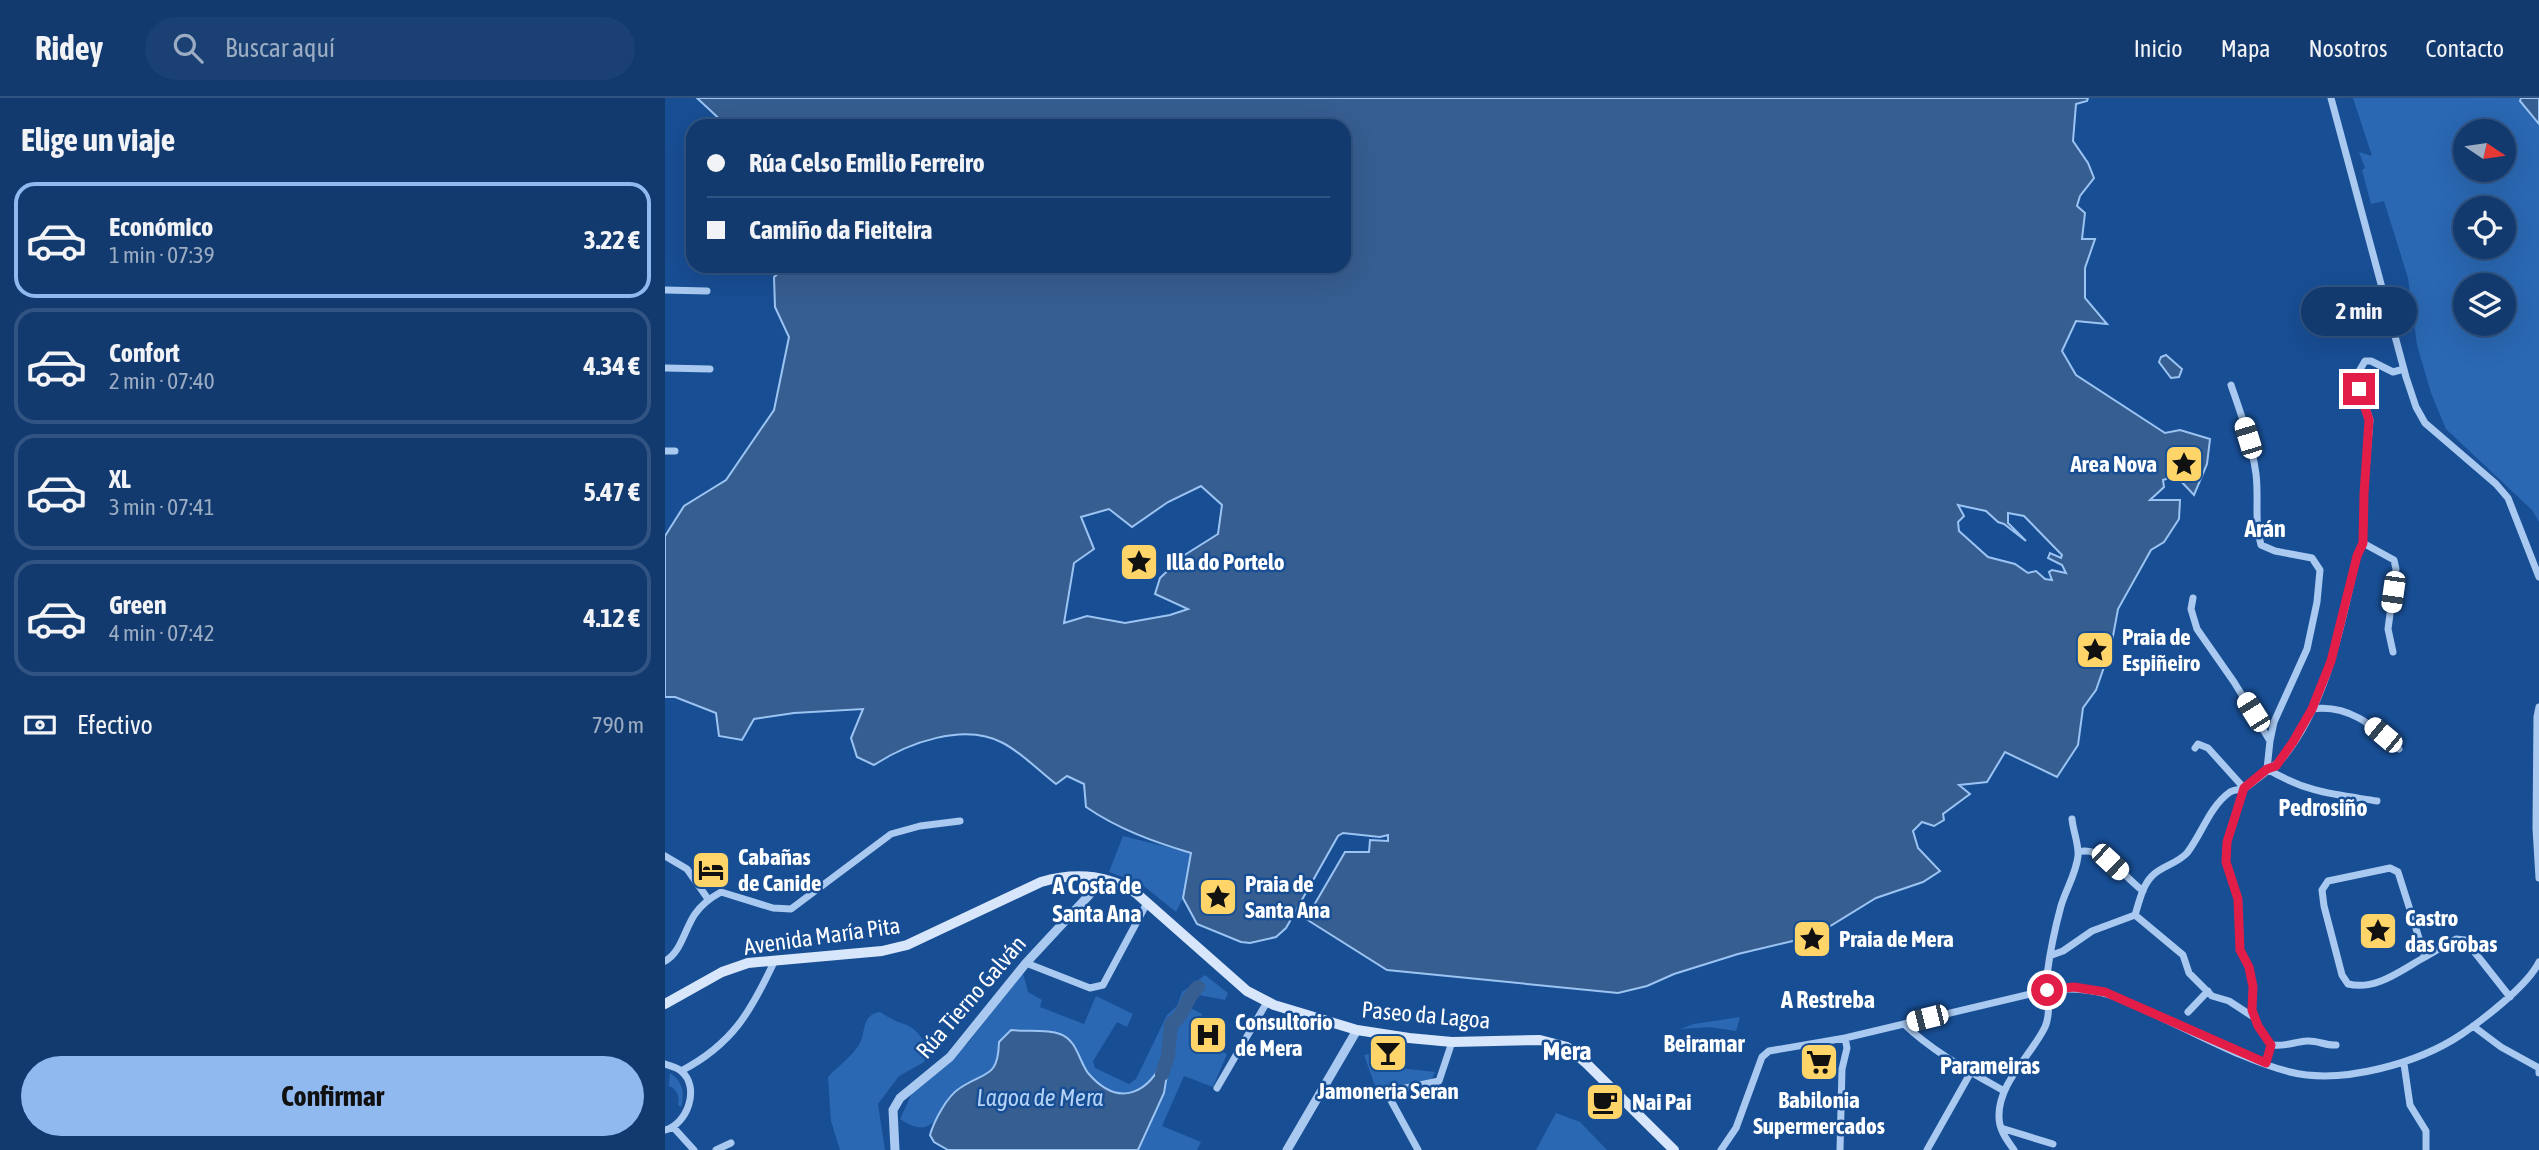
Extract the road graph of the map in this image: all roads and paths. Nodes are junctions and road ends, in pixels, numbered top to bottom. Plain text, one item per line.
1 (2331, 98) edge
2 (665, 290) edge
3 (707, 291) dead end
4 (665, 368) edge
5 (710, 369) dead end
6 (2404, 369) junction
7 (2231, 385) dead end
8 (665, 451) edge
9 (675, 451) dead end
10 (2363, 543) junction
11 (2539, 577) edge
12 (2193, 598) dead end
13 (2393, 652) dead end
14 (2539, 707) edge
15 (2312, 709) junction
16 (2270, 741) junction
17 (2195, 748) dead end
18 (2399, 749) dead end
19 (2267, 769) junction
20 (2244, 788) junction
21 (2377, 801) dead end
22 (2072, 819) dead end
23 (960, 821) dead end
24 (2078, 852) junction
25 (665, 856) edge
26 (2539, 875) edge
27 (1104, 879) junction
28 (2143, 891) junction
29 (708, 899) junction
30 (1147, 903) junction
31 (2135, 915) junction
32 (2052, 955) junction
33 (2425, 957) junction
34 (776, 959) junction
35 (665, 961) edge
36 (2539, 961) edge
37 (1026, 963) junction
38 (2047, 990) junction
39 (2208, 991) junction
40 (2509, 997) junction
41 (1267, 1003) junction
42 (665, 1004) edge
43 (2188, 1012) dead end
44 (2255, 1018) junction
45 (1904, 1024) junction
46 (2473, 1026) junction
47 (1357, 1030) junction
48 (1845, 1038) junction
49 (1453, 1042) junction
50 (2271, 1045) junction
51 (2336, 1045) dead end
52 (665, 1063) edge
53 (2266, 1063) junction
54 (2404, 1063) junction
55 (681, 1071) junction
56 (1971, 1072) junction
57 (2539, 1073) edge
58 (1217, 1088) dead end
59 (2004, 1091) junction
60 (674, 1128) junction
61 (2001, 1128) junction
62 (665, 1130) edge
63 (731, 1143) dead end
64 (2053, 1144) dead end
65 (694, 1150) edge
66 (716, 1150) edge
67 (895, 1150) edge
68 (1287, 1150) edge
69 (1418, 1150) edge
70 (1674, 1150) edge
71 (1721, 1150) edge
72 (1840, 1150) edge
73 (1927, 1150) edge
74 (2014, 1150) edge
75 (2426, 1150) edge

1 - 6 street
2 - 3 street
4 - 5 street
6 - 10 street
6 - 11 street
7 - 16 street
8 - 9 street
10 - 13 street
10 - 15 street
12 - 16 street
14 - 26 street
15 - 18 street
15 - 19 street
16 - 19 street
17 - 20 street
19 - 20 street
19 - 21 street
20 - 28 street
20 - 44 street
22 - 24 street
23 - 29 street
24 - 28 street
24 - 32 street
25 - 29 street
27 - 30 main road, Paseo da Lagoa
27 - 34 main road, Avenida María Pita
27 - 37 street, Rúa Tierno Galván
28 - 31 street
29 - 35 street
30 - 37 street
30 - 41 main road, Paseo da Lagoa
31 - 32 street
31 - 39 street
32 - 38 street
33 - 33 street
33 - 40 street
34 - 42 main road, Avenida María Pita
34 - 55 street
36 - 40 street
37 - 67 street, Rúa Tierno Galván
38 - 45 street
38 - 53 street
38 - 59 street
39 - 43 street
39 - 44 street
40 - 46 street
41 - 47 main road, Paseo da Lagoa
41 - 58 street
44 - 50 street
45 - 48 street
45 - 56 street
46 - 54 street
46 - 57 street
47 - 49 main road, Paseo da Lagoa
47 - 68 street
48 - 71 street
48 - 72 street
49 - 69 street
49 - 70 main road, Paseo da Lagoa
50 - 51 street
50 - 53 street
52 - 55 street
53 - 54 street
54 - 75 street
55 - 60 street
56 - 59 street
56 - 73 street
59 - 61 street
60 - 62 street
60 - 65 street
61 - 64 street
61 - 74 street
63 - 66 street

